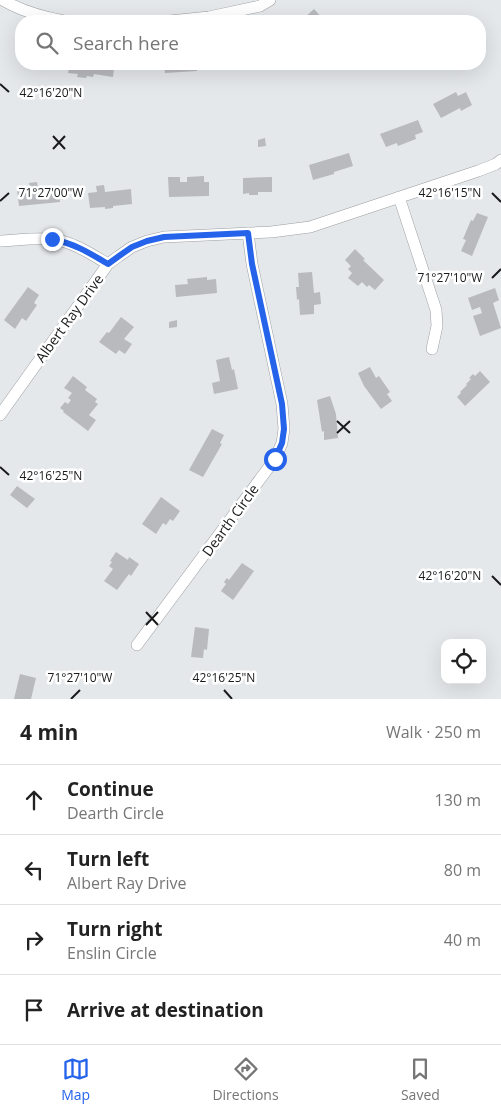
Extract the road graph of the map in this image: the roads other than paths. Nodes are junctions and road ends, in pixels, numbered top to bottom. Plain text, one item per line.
1 (3, 0) edge
2 (270, 0) edge
3 (39, 15) edge
4 (218, 15) edge
5 (501, 160) edge
6 (399, 197) junction
7 (248, 233) junction
8 (0, 241) edge
9 (108, 264) junction
10 (432, 349) dead end
11 (0, 415) edge
12 (137, 645) dead end

1 - 3 street
2 - 4 street
5 - 6 street, Albert Ray Drive
6 - 7 street, Albert Ray Drive
6 - 10 street
7 - 9 street, Albert Ray Drive
7 - 12 street, Dearth Circle
8 - 9 street
9 - 11 street, Albert Ray Drive

